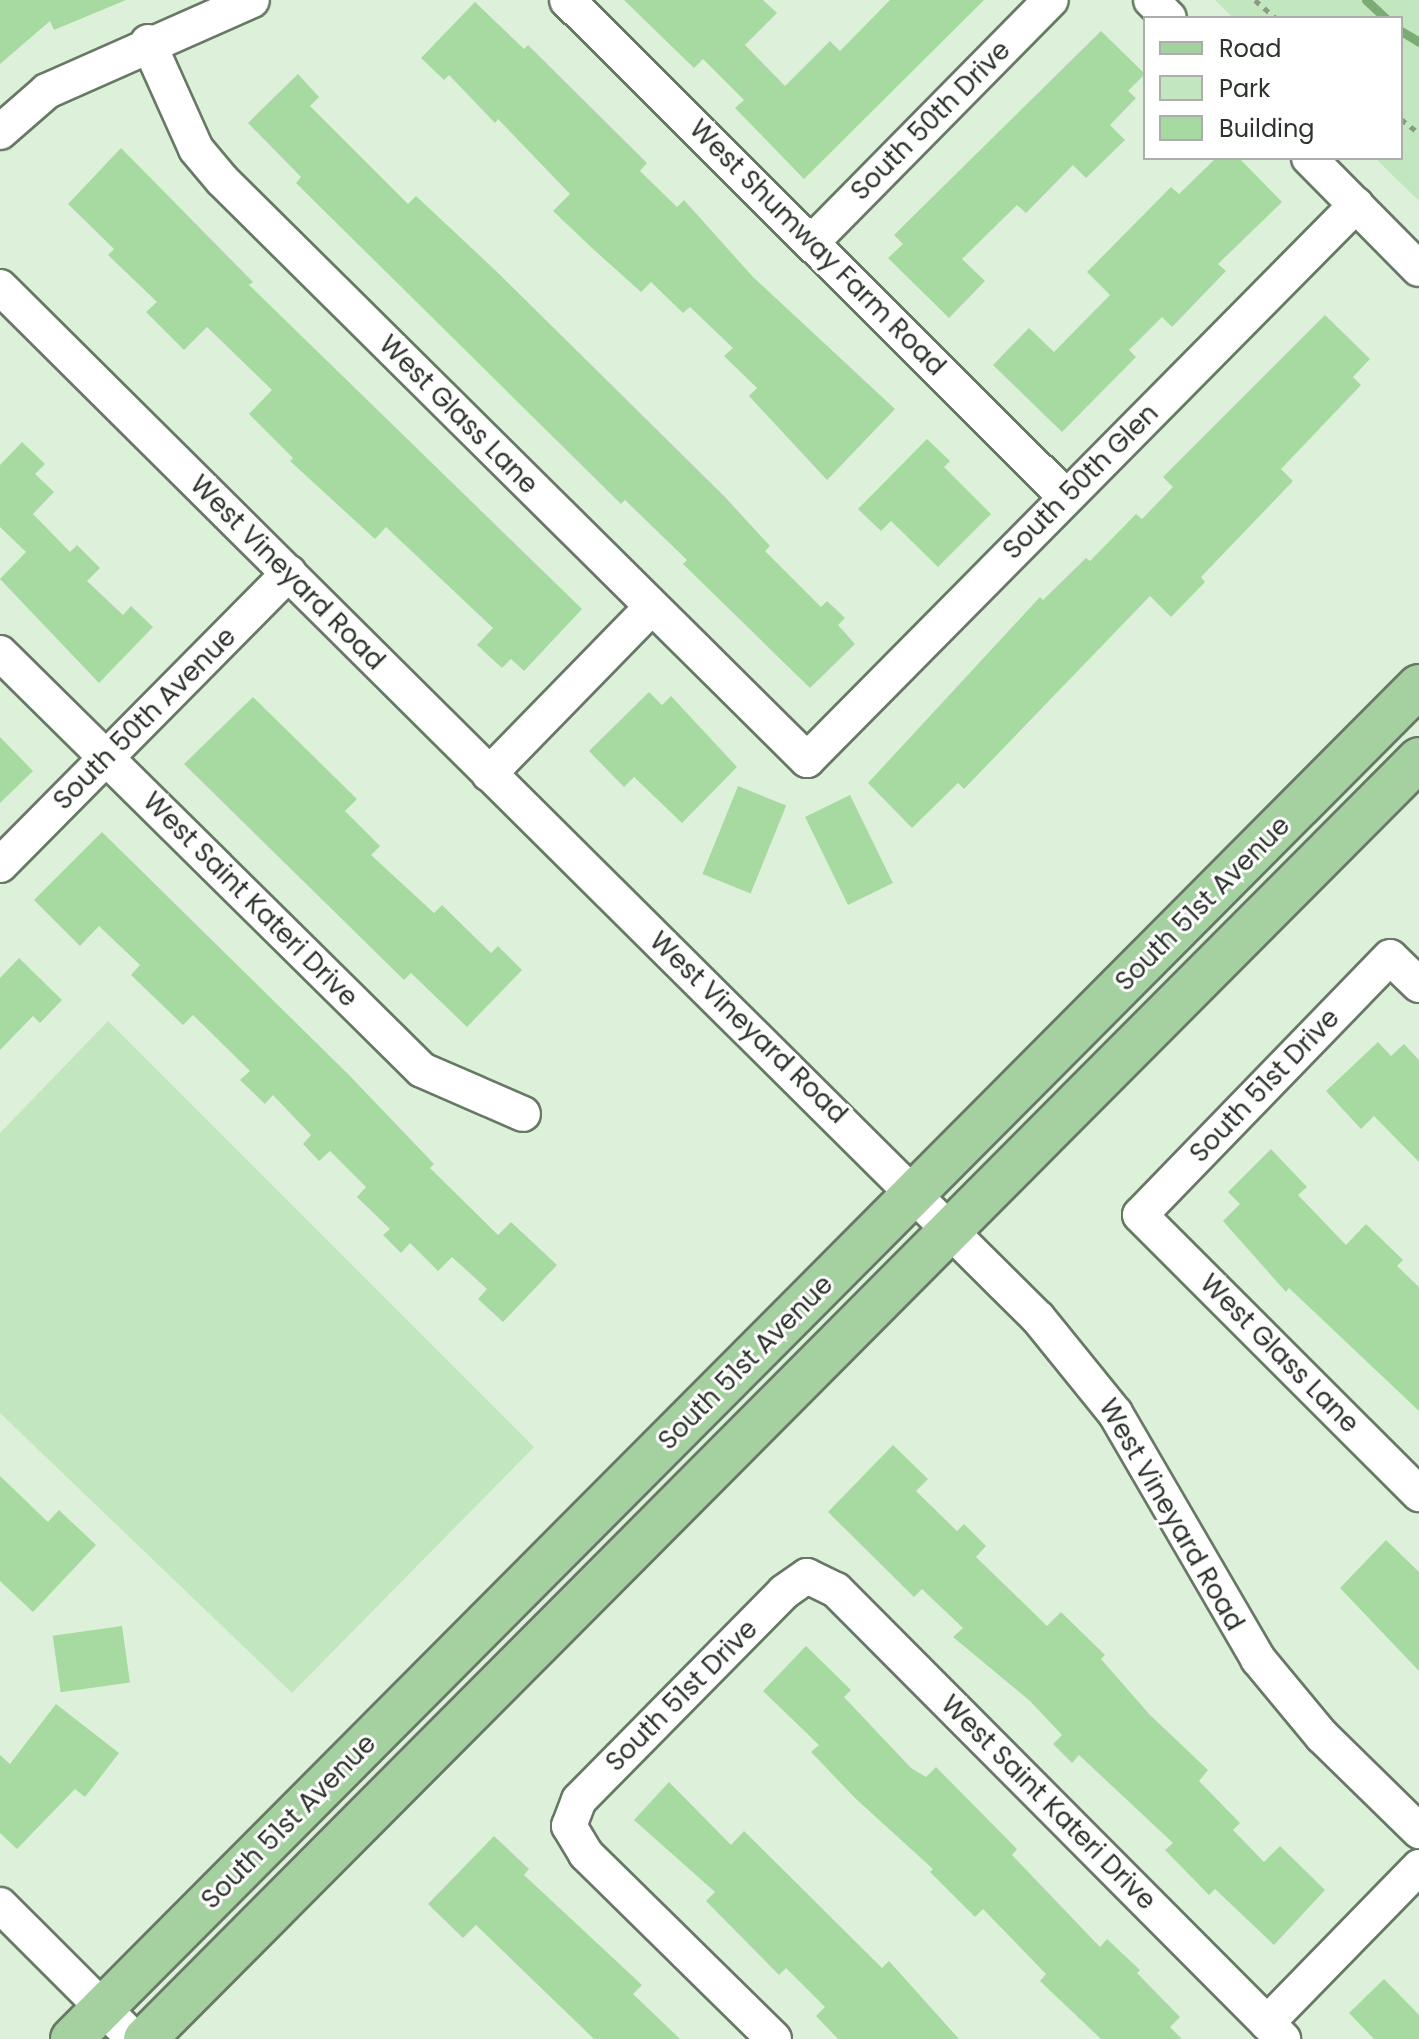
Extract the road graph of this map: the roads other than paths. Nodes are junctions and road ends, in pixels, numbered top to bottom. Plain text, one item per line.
1 (252, 0) edge
2 (567, 0) edge
3 (1051, 0) edge
4 (1151, 0) edge
5 (1167, 16) edge
6 (148, 42) junction
7 (0, 132) edge
8 (1311, 160) edge
9 (1356, 205) junction
10 (812, 242) junction
11 (1419, 269) edge
12 (0, 287) edge
13 (1066, 497) junction
14 (289, 573) junction
15 (652, 607) junction
16 (0, 653) edge
17 (1419, 686) edge
18 (107, 758) junction
19 (1419, 759) edge
20 (807, 760) joint
21 (489, 774) junction
22 (0, 865) edge
23 (1419, 985) edge
24 (523, 1114) dead end
25 (916, 1192) junction
26 (1140, 1215) joint
27 (952, 1229) junction
28 (1419, 1494) edge
29 (807, 1576) joint
30 (1419, 1831) edge
31 (1419, 1867) edge
32 (0, 1905) edge
33 (104, 2009) junction
34 (1275, 2031) edge
35 (72, 2039) edge
36 (134, 2039) edge
37 (145, 2039) edge
38 (774, 2039) edge

1 - 6 street
2 - 10 street, West Shumway Farm Road
3 - 10 street, South 50th Drive
4 - 5 street
6 - 7 street
6 - 15 street, West Glass Lane
8 - 9 street
9 - 11 street
9 - 13 street, South 50th Glen
10 - 13 street, West Shumway Farm Road
12 - 14 street, West Vineyard Road
13 - 20 street, South 50th Glen
14 - 18 street, South 50th Avenue
14 - 21 street, West Vineyard Road
15 - 20 street, West Glass Lane
15 - 21 street
16 - 18 street, West Saint Kateri Drive
17 - 25 main road, South 51st Avenue
18 - 22 street, South 50th Avenue
18 - 24 street, West Saint Kateri Drive
19 - 27 main road, South 51st Avenue
21 - 25 street, West Vineyard Road
23 - 26 street, South 51st Drive
25 - 27 street, West Vineyard Road
25 - 33 main road, South 51st Avenue
26 - 28 street, West Glass Lane
27 - 30 street, West Vineyard Road
27 - 37 main road, South 51st Avenue
29 - 34 street, West Saint Kateri Drive
29 - 38 street, South 51st Drive
31 - 34 street
32 - 33 street
33 - 35 main road, South 51st Avenue
33 - 36 street

